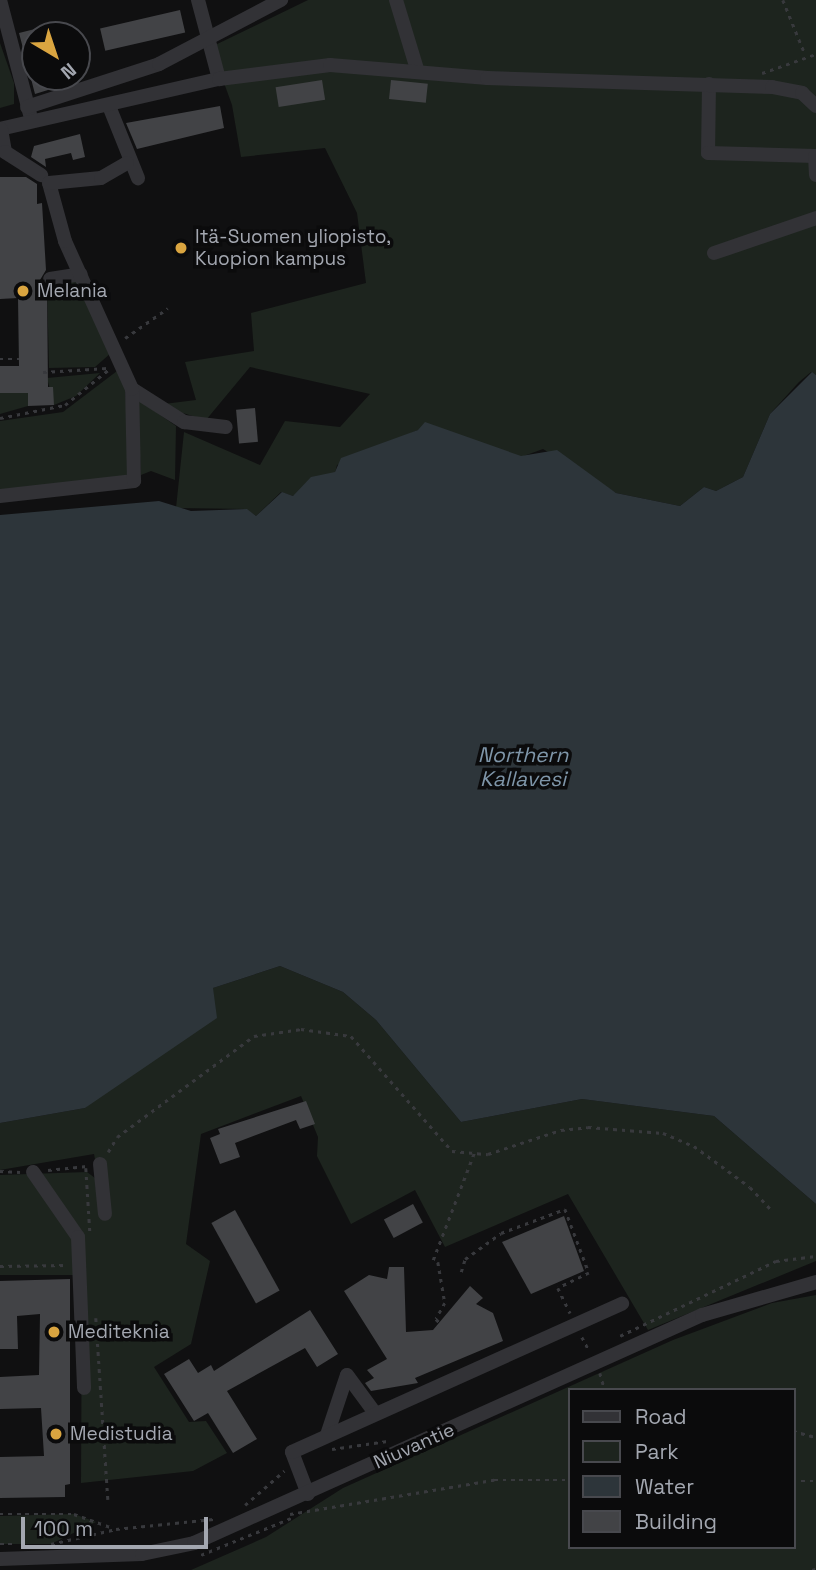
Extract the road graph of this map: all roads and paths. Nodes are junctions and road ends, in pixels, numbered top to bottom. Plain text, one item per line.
1 (0, 0) edge
2 (198, 0) edge
3 (281, 0) edge
4 (397, 0) edge
5 (783, 0) edge
6 (210, 37) junction
7 (805, 54) junction
8 (816, 54) edge
9 (417, 69) junction
10 (758, 75) dead end
11 (219, 79) junction
12 (709, 84) junction
13 (109, 106) junction
14 (816, 106) edge
15 (27, 107) junction
16 (33, 122) junction
17 (0, 129) edge
18 (816, 145) edge
19 (815, 156) edge
20 (127, 163) junction
21 (41, 175) dead end
22 (816, 175) edge
23 (138, 178) dead end
24 (816, 218) edge
25 (714, 253) dead end
26 (81, 274) junction
27 (50, 279) dead end
28 (168, 308) dead end
29 (116, 346) junction
30 (0, 359) edge
31 (19, 359) dead end
32 (43, 372) dead end
33 (132, 389) junction
34 (0, 418) edge
35 (226, 427) dead end
36 (0, 496) edge
37 (474, 1153) junction
38 (93, 1165) junction
39 (0, 1171) edge
40 (33, 1172) junction
41 (772, 1211) dead end
42 (105, 1214) dead end
43 (90, 1236) dead end
44 (816, 1256) edge
45 (433, 1259) dead end
46 (438, 1262) dead end
47 (78, 1265) junction
48 (0, 1266) edge
49 (461, 1272) dead end
50 (816, 1282) edge
51 (622, 1304) dead end
52 (95, 1305) dead end
53 (440, 1322) dead end
54 (576, 1326) junction
55 (612, 1339) dead end
56 (600, 1345) dead end
57 (589, 1350) junction
58 (576, 1356) dead end
59 (598, 1364) junction
60 (83, 1388) dead end
61 (604, 1388) edge
62 (375, 1413) junction
63 (795, 1432) edge
64 (327, 1434) junction
65 (816, 1437) edge
66 (389, 1441) dead end
67 (320, 1454) dead end
68 (295, 1465) junction
69 (568, 1480) edge
70 (795, 1481) edge
71 (816, 1481) edge
72 (307, 1494) junction
73 (108, 1500) dead end
74 (285, 1504) junction
75 (239, 1509) dead end
76 (0, 1514) edge
77 (218, 1517) dead end
78 (116, 1529) junction
79 (0, 1544) edge
80 (25, 1544) dead end
81 (39, 1558) edge
82 (0, 1559) edge

1 - 15 street
2 - 6 street
3 - 6 street
4 - 9 street
5 - 7 path
6 - 11 street
6 - 15 street
7 - 8 path
7 - 10 path
9 - 11 street
9 - 12 street
11 - 13 street
12 - 14 street
12 - 19 street
13 - 16 street
13 - 20 street
15 - 16 street
16 - 17 street
17 - 21 street
18 - 19 street
19 - 22 street
20 - 23 street
20 - 26 street
24 - 25 street
26 - 27 street
26 - 29 street
28 - 29 path
29 - 33 street
30 - 31 path
32 - 34 path
33 - 35 street
33 - 36 street
37 - 38 path
37 - 41 path
37 - 45 path
38 - 40 path
38 - 42 street
38 - 43 path
39 - 40 path
40 - 47 street
44 - 55 path
46 - 53 path
47 - 48 path
47 - 60 street
49 - 54 path
50 - 59 street, Niuvantie
51 - 54 street
52 - 73 path
54 - 57 path
54 - 62 street
56 - 57 path
57 - 58 path
59 - 61 path
59 - 72 street, Niuvantie
62 - 64 street
62 - 64 street
63 - 65 path
64 - 68 street
66 - 67 path
68 - 72 street
68 - 75 path
69 - 74 path
70 - 71 path
72 - 74 street, Niuvantie
74 - 81 street, Niuvantie
76 - 78 path
77 - 78 path
78 - 81 path
79 - 80 path
81 - 82 street, Niuvantie

